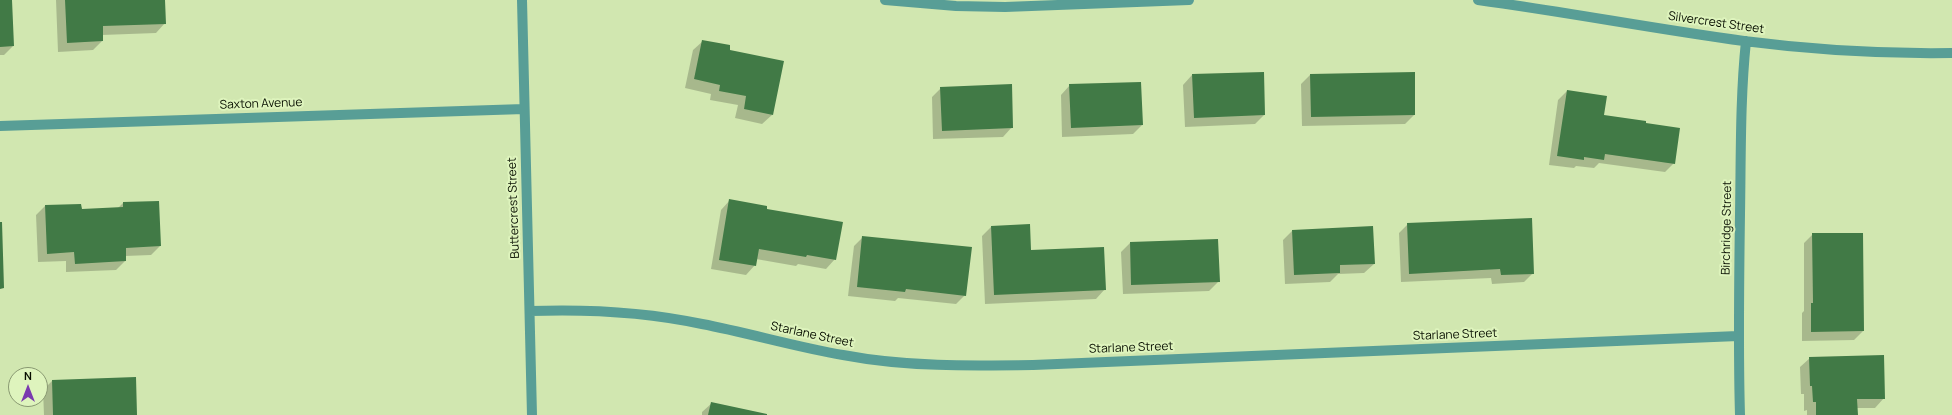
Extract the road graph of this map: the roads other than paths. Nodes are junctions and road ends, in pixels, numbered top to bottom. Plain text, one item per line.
1 (522, 0) edge
2 (885, 0) edge
3 (1189, 0) edge
4 (1478, 0) edge
5 (1746, 41) junction
6 (1952, 53) edge
7 (524, 109) junction
8 (0, 126) edge
9 (530, 311) junction
10 (1738, 336) junction
11 (532, 415) edge
12 (1740, 415) edge

1 - 7 street, Buttercrest Street
2 - 3 street
4 - 5 street, Silvercrest Street
5 - 6 street, Silvercrest Street
5 - 10 street, Birchridge Street
7 - 8 street, Saxton Avenue
7 - 9 street, Buttercrest Street
9 - 10 street, Starlane Street
9 - 11 street, Buttercrest Street
10 - 12 street, Birchridge Street

